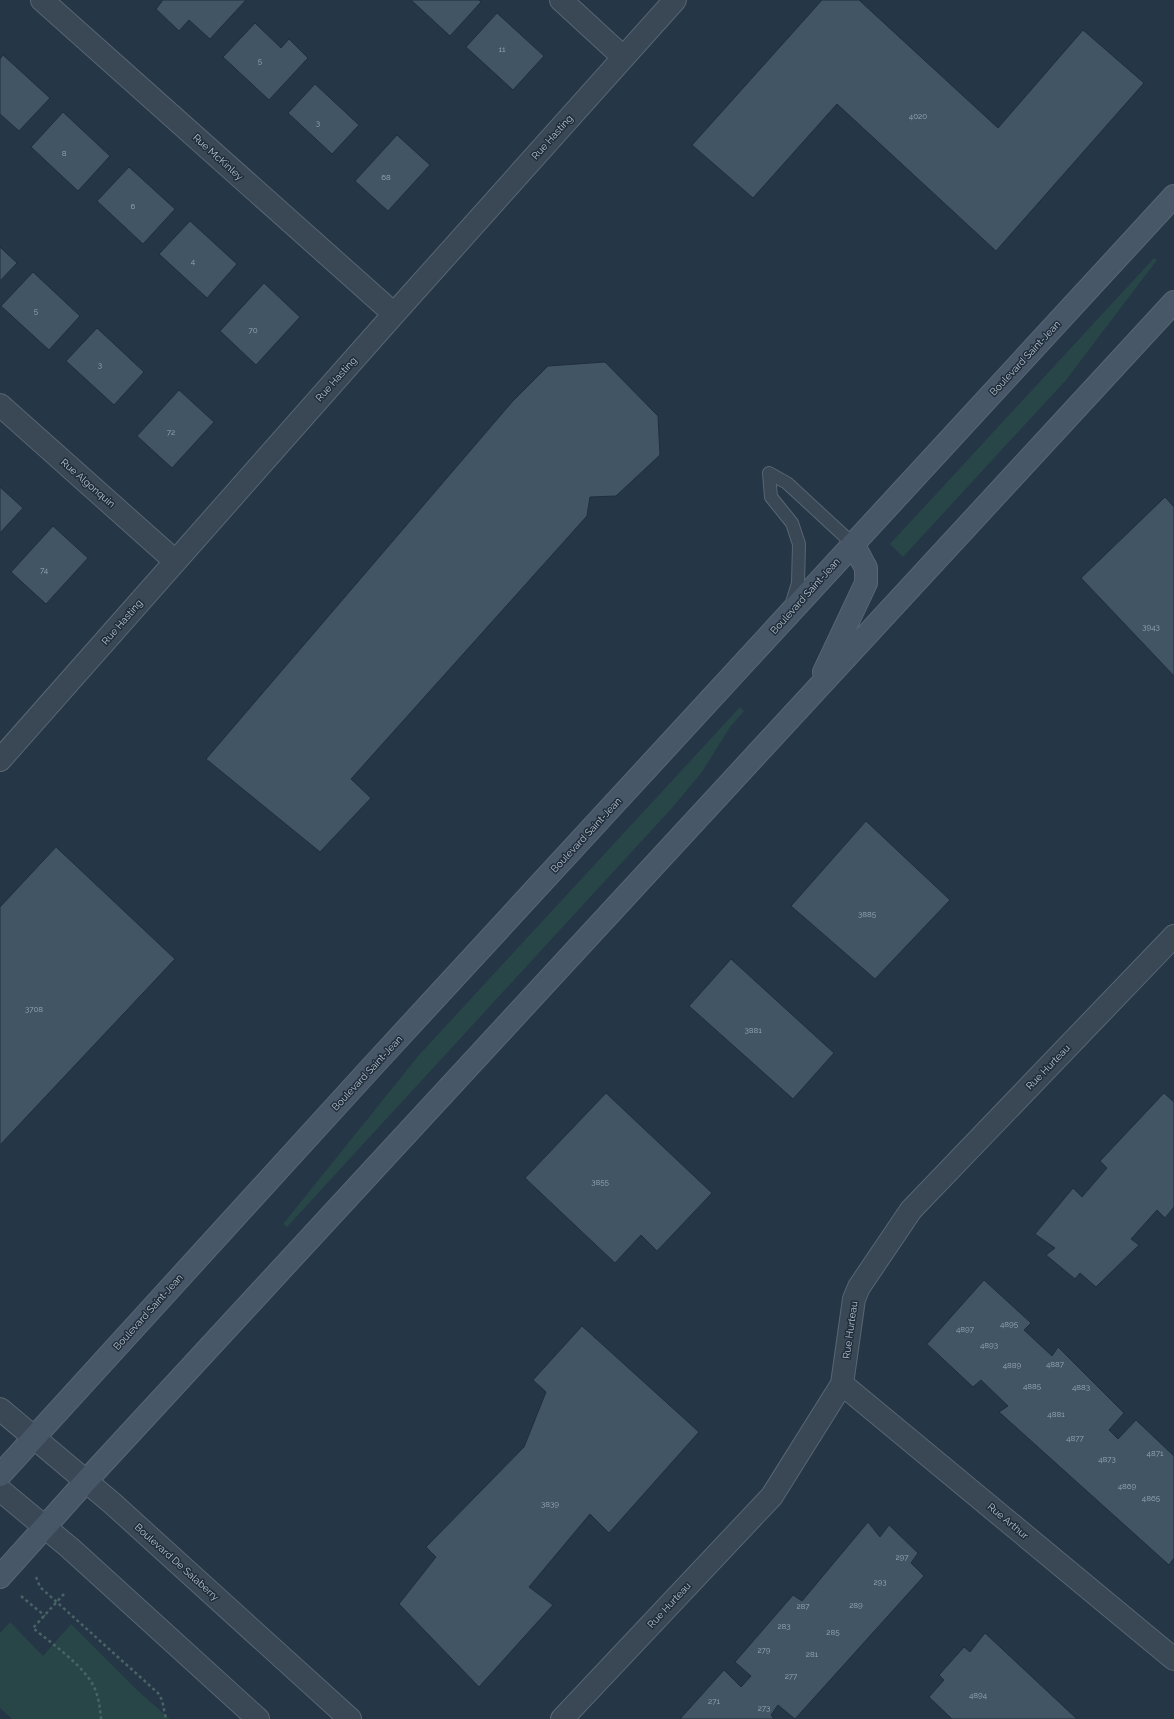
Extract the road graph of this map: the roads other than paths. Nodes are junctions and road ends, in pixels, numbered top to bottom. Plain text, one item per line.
1 (42, 0) edge
2 (561, 0) edge
3 (675, 0) edge
4 (623, 57) junction
5 (1174, 196) edge
6 (1174, 302) edge
7 (394, 314) junction
8 (0, 405) edge
9 (853, 544) junction
10 (175, 561) junction
11 (786, 617) junction
12 (816, 690) junction
13 (0, 760) edge
14 (1174, 936) edge
15 (842, 1384) junction
16 (0, 1409) edge
17 (33, 1437) junction
18 (0, 1475) edge
19 (86, 1481) junction
20 (0, 1490) edge
21 (44, 1527) junction
22 (0, 1577) edge
23 (1174, 1659) edge
24 (258, 1719) edge
25 (350, 1719) edge
26 (562, 1719) edge

1 - 7 street, Rue McKinley
2 - 4 street
3 - 4 street, Rue Hasting
4 - 7 street, Rue Hasting
5 - 9 main road, Boulevard Saint-Jean
6 - 12 main road
7 - 10 street, Rue Hasting
8 - 10 street, Rue Algonquin
9 - 11 main road, Boulevard Saint-Jean
9 - 11 lane
9 - 12 main road
10 - 13 street, Rue Hasting
11 - 17 main road, Boulevard Saint-Jean
12 - 19 main road
14 - 15 street, Rue Hurteau
15 - 23 street, Rue Arthur
15 - 26 street, Rue Hurteau
16 - 17 street, Boulevard De Salaberry
17 - 18 main road, Boulevard Saint-Jean
17 - 19 street, Boulevard De Salaberry
19 - 21 main road
19 - 25 street, Boulevard De Salaberry
20 - 21 street
21 - 22 main road
21 - 24 street

